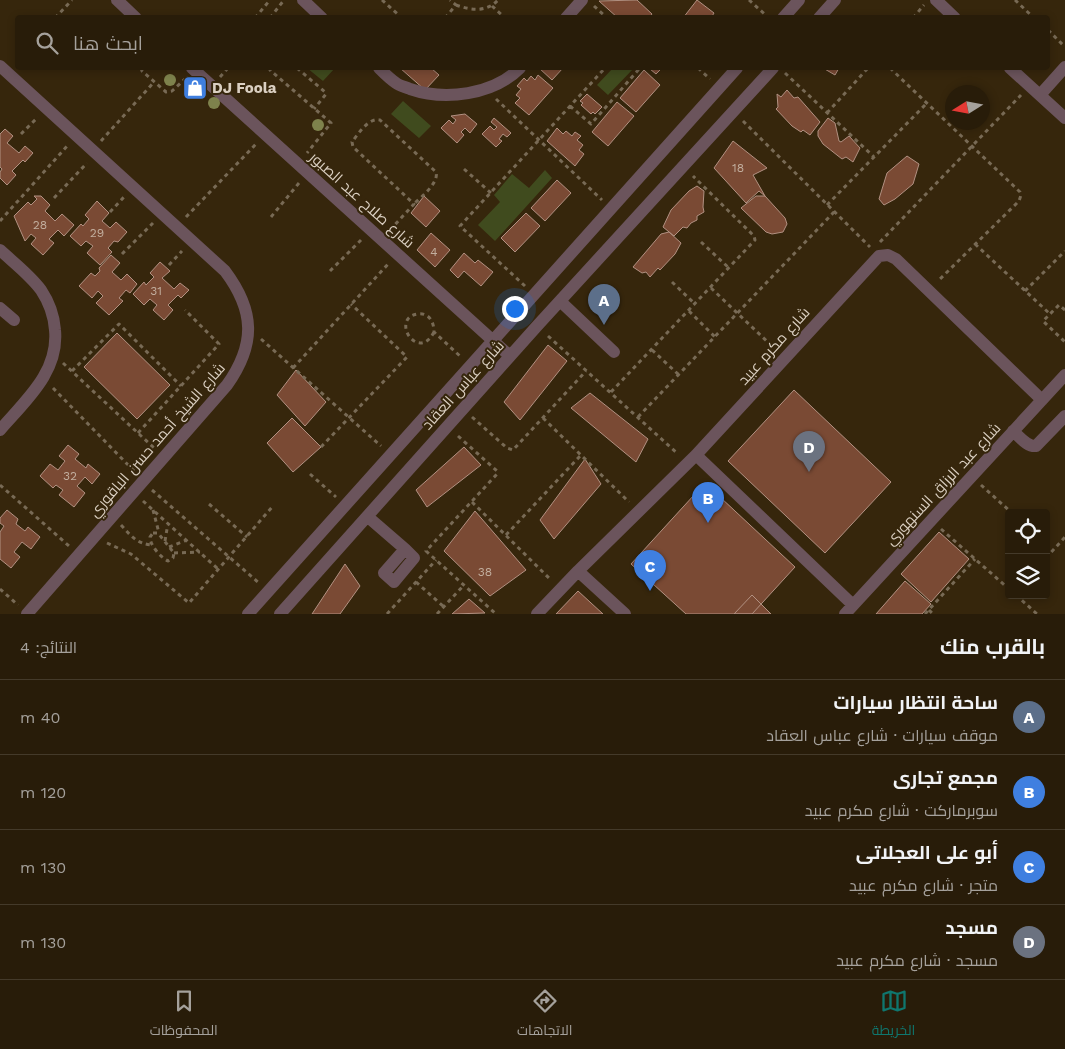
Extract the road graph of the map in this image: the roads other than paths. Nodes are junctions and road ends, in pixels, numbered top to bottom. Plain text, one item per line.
1 (117, 0) edge
2 (303, 0) edge
3 (582, 0) edge
4 (799, 0) edge
5 (835, 0) edge
6 (936, 0) edge
7 (133, 15) edge
8 (319, 15) edge
9 (569, 15) edge
10 (786, 15) edge
11 (822, 15) edge
12 (952, 15) edge
13 (0, 66) edge
14 (1065, 67) edge
15 (195, 70) edge
16 (381, 70) edge
17 (517, 70) edge
18 (735, 70) edge
19 (771, 70) edge
20 (1012, 70) edge
21 (1040, 95) junction
22 (1065, 118) edge
23 (0, 250) edge
24 (560, 301) junction
25 (0, 308) edge
26 (14, 320) dead end
27 (493, 341) junction
28 (614, 352) dead end
29 (510, 356) junction
30 (1065, 375) edge
31 (1042, 400) junction
32 (1065, 416) edge
33 (0, 430) edge
34 (1013, 431) junction
35 (692, 459) junction
36 (368, 517) junction
37 (405, 549) dead end
38 (578, 571) junction
39 (849, 609) edge
40 (28, 614) edge
41 (248, 614) edge
42 (280, 614) edge
43 (537, 614) edge
44 (625, 614) edge

1 - 7 street
2 - 8 street
3 - 9 street
4 - 10 street
5 - 11 street
6 - 12 street
13 - 40 street, شارع الشيخ أحمد حسن الباقوري
14 - 21 street
15 - 27 street, شارع صلاح عبد الصبور
16 - 17 street
18 - 27 street, شارع عباس العقاد
19 - 24 street, شارع عباس العقاد
20 - 21 street
21 - 22 street
23 - 33 street
24 - 28 street
24 - 29 street, شارع عباس العقاد
25 - 26 street
27 - 29 street, شارع صلاح عبد الصبور
27 - 41 street, شارع عباس العقاد
29 - 36 street, شارع عباس العقاد
30 - 31 street, شارع عبد الرزاق السنهوري
31 - 34 street, شارع عبد الرزاق السنهوري
31 - 35 street, شارع مكرم عبيد
32 - 34 street
34 - 39 street, شارع عبد الرزاق السنهوري
35 - 38 street, شارع مكرم عبيد
35 - 39 street
36 - 37 street
36 - 42 street, شارع عباس العقاد
38 - 43 street, شارع مكرم عبيد
38 - 44 street

